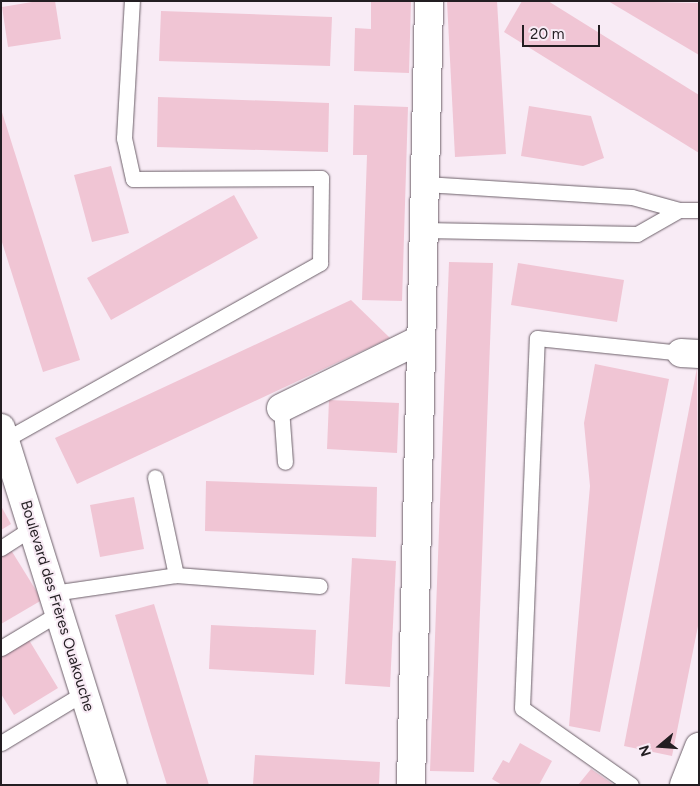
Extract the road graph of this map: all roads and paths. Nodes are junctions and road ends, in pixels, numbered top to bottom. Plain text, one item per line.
1 (132, 1) edge
2 (429, 1) edge
3 (425, 184) junction
4 (679, 210) junction
5 (699, 210) edge
6 (424, 230) junction
7 (421, 339) junction
8 (690, 354) edge
9 (281, 408) joint
10 (3, 437) edge
11 (285, 462) dead end
12 (155, 477) dead end
13 (32, 528) junction
14 (1, 548) edge
15 (176, 575) junction
16 (320, 586) dead end
17 (56, 603) junction
18 (1, 648) edge
19 (84, 693) junction
20 (1, 743) edge
21 (699, 747) edge
22 (113, 785) edge
23 (411, 785) edge
24 (631, 785) edge
25 (684, 785) edge

1 - 10 lane
2 - 3 street
3 - 4 lane
3 - 6 street
4 - 5 lane
4 - 6 lane
6 - 7 street
7 - 9 street
7 - 23 street
8 - 24 lane
9 - 11 lane
10 - 13 street, Boulevard des Frères Ouakouche
12 - 15 lane
13 - 14 lane
13 - 17 street, Boulevard des Frères Ouakouche
15 - 16 lane
15 - 17 lane
17 - 18 lane
17 - 19 street, Boulevard des Frères Ouakouche
19 - 20 lane
19 - 22 street, Boulevard des Frères Ouakouche
21 - 25 street

